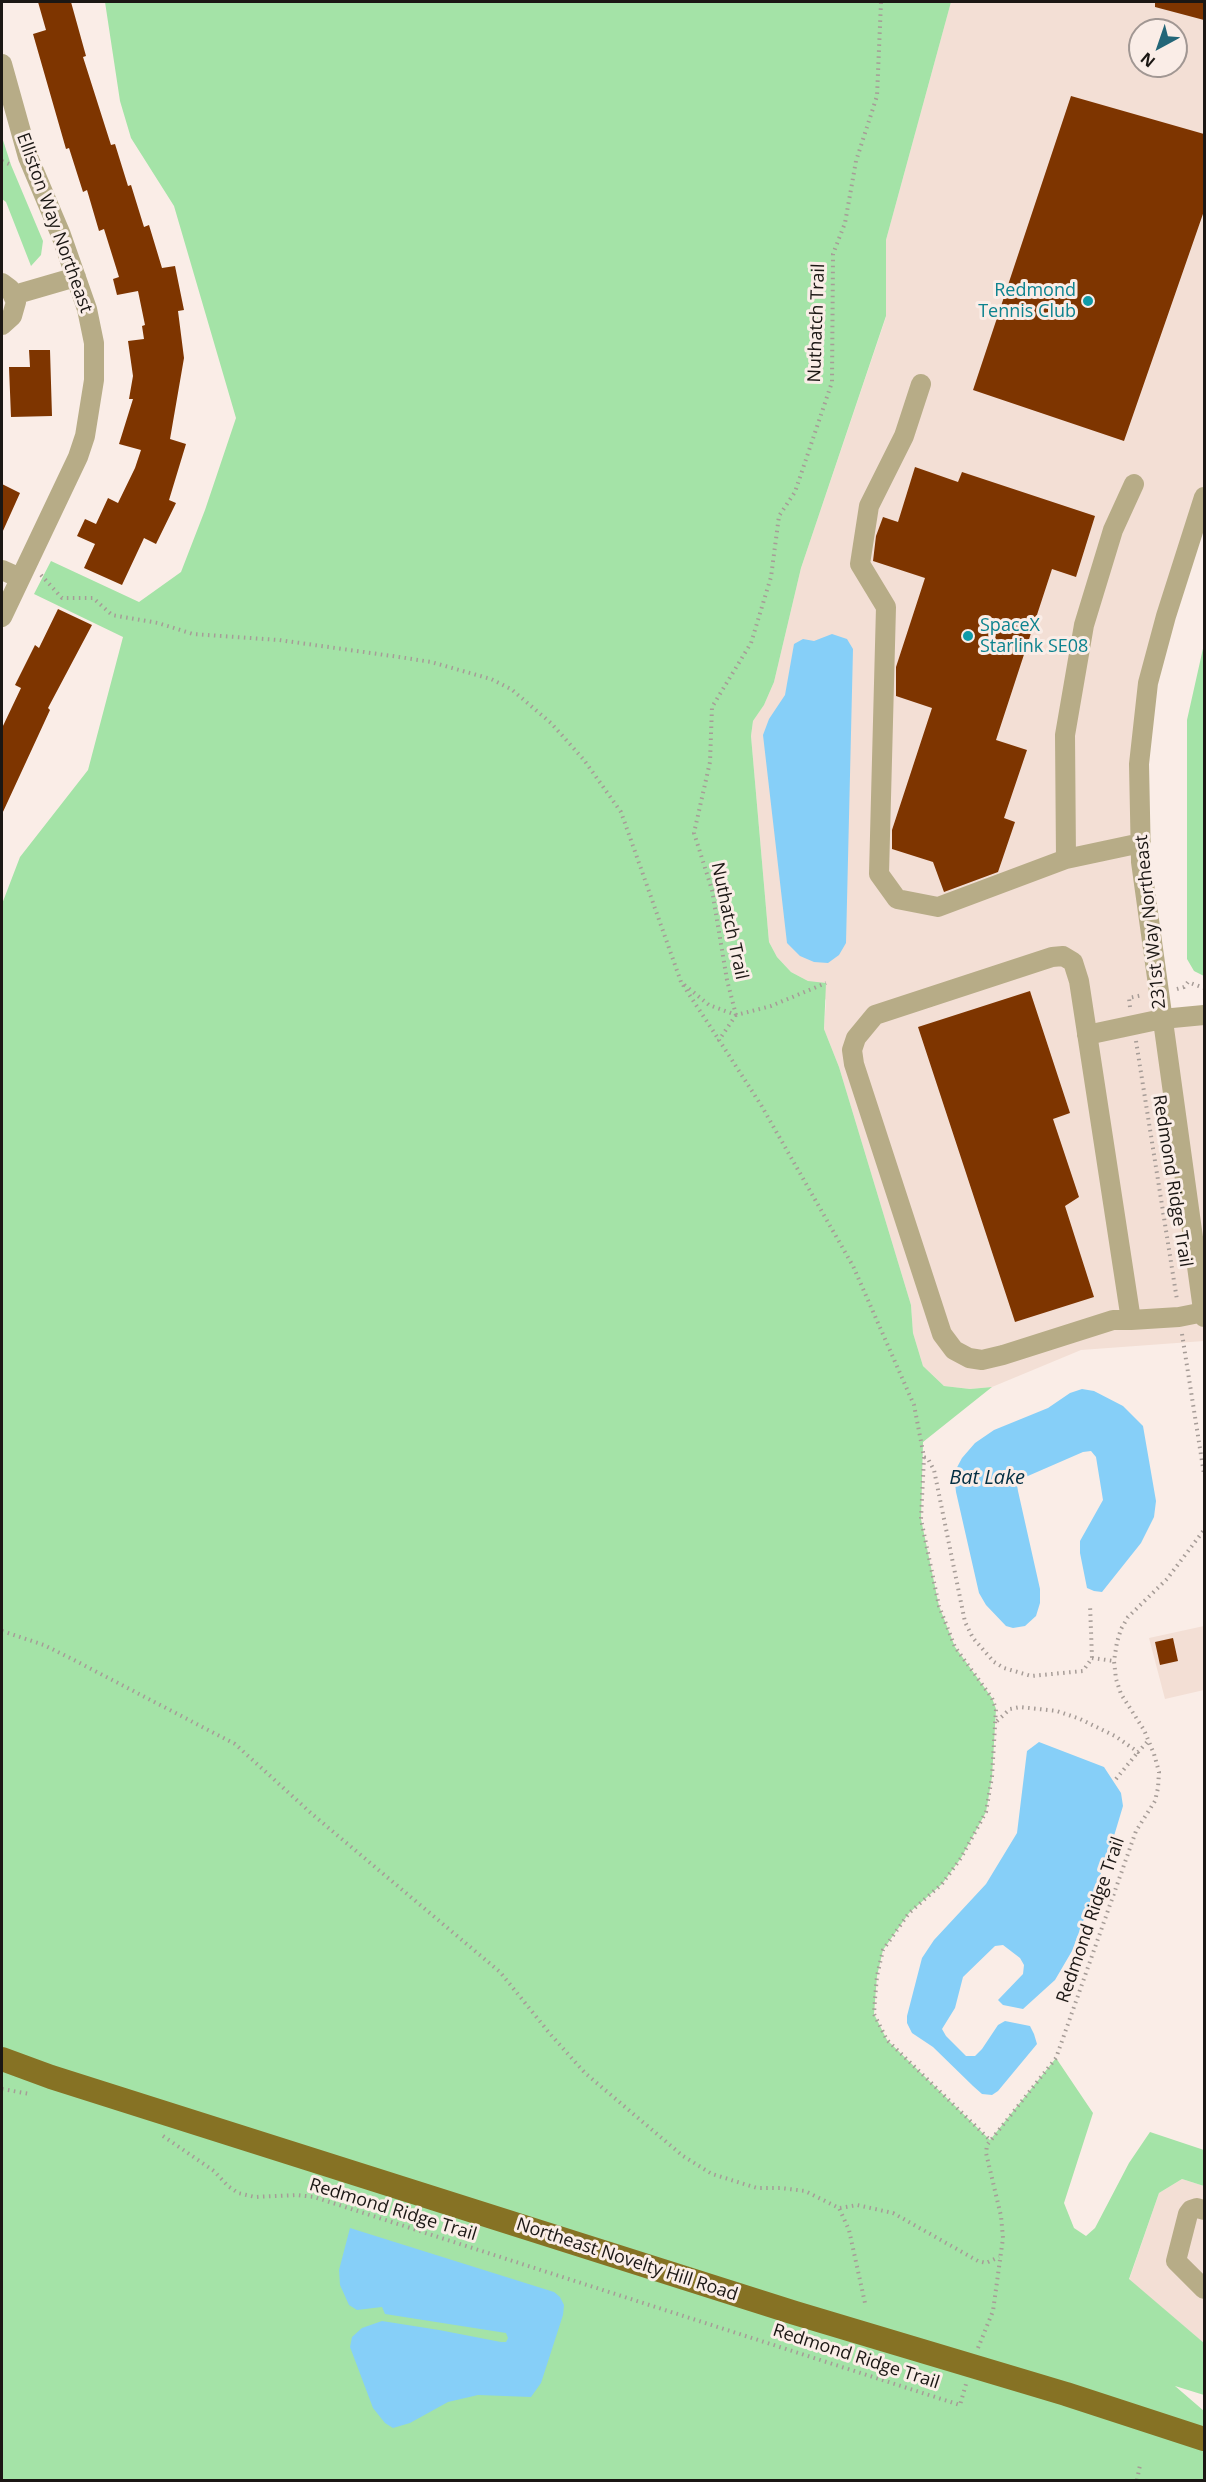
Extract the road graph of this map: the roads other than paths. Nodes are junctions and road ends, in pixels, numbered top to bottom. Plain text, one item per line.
1 (2, 64) edge
2 (76, 277) junction
3 (8, 289) edge
4 (2, 324) edge
5 (921, 384) dead end
6 (1134, 484) dead end
7 (1204, 497) edge
8 (2, 570) edge
9 (20, 578) junction
10 (2, 617) edge
11 (1141, 843) junction
12 (1066, 859) junction
13 (1204, 1015) edge
14 (1162, 1019) junction
15 (1087, 1035) junction
16 (1204, 1312) edge
17 (1204, 1317) edge
18 (1131, 1320) junction
19 (2, 2059) edge
20 (2, 2065) edge
21 (51, 2077) junction
22 (1204, 2210) edge
23 (1204, 2289) edge
24 (1204, 2439) edge

1 - 2 street, Elliston Way Northeast
2 - 3 street
2 - 9 street, Elliston Way Northeast
3 - 4 street
5 - 12 street
6 - 12 street
7 - 11 street, 231st Way Northeast
8 - 9 street
9 - 10 street, Elliston Way Northeast
11 - 12 street
11 - 14 street, 231st Way Northeast
13 - 14 street
14 - 15 street
14 - 16 street, 231st Way Northeast
15 - 18 street
15 - 18 street
16 - 17 street, 231st Way Northeast
16 - 18 street
19 - 21 main road, Northeast Novelty Hill Road
20 - 21 main road, Northeast Novelty Hill Road
21 - 24 main road, Northeast Novelty Hill Road
22 - 23 street

